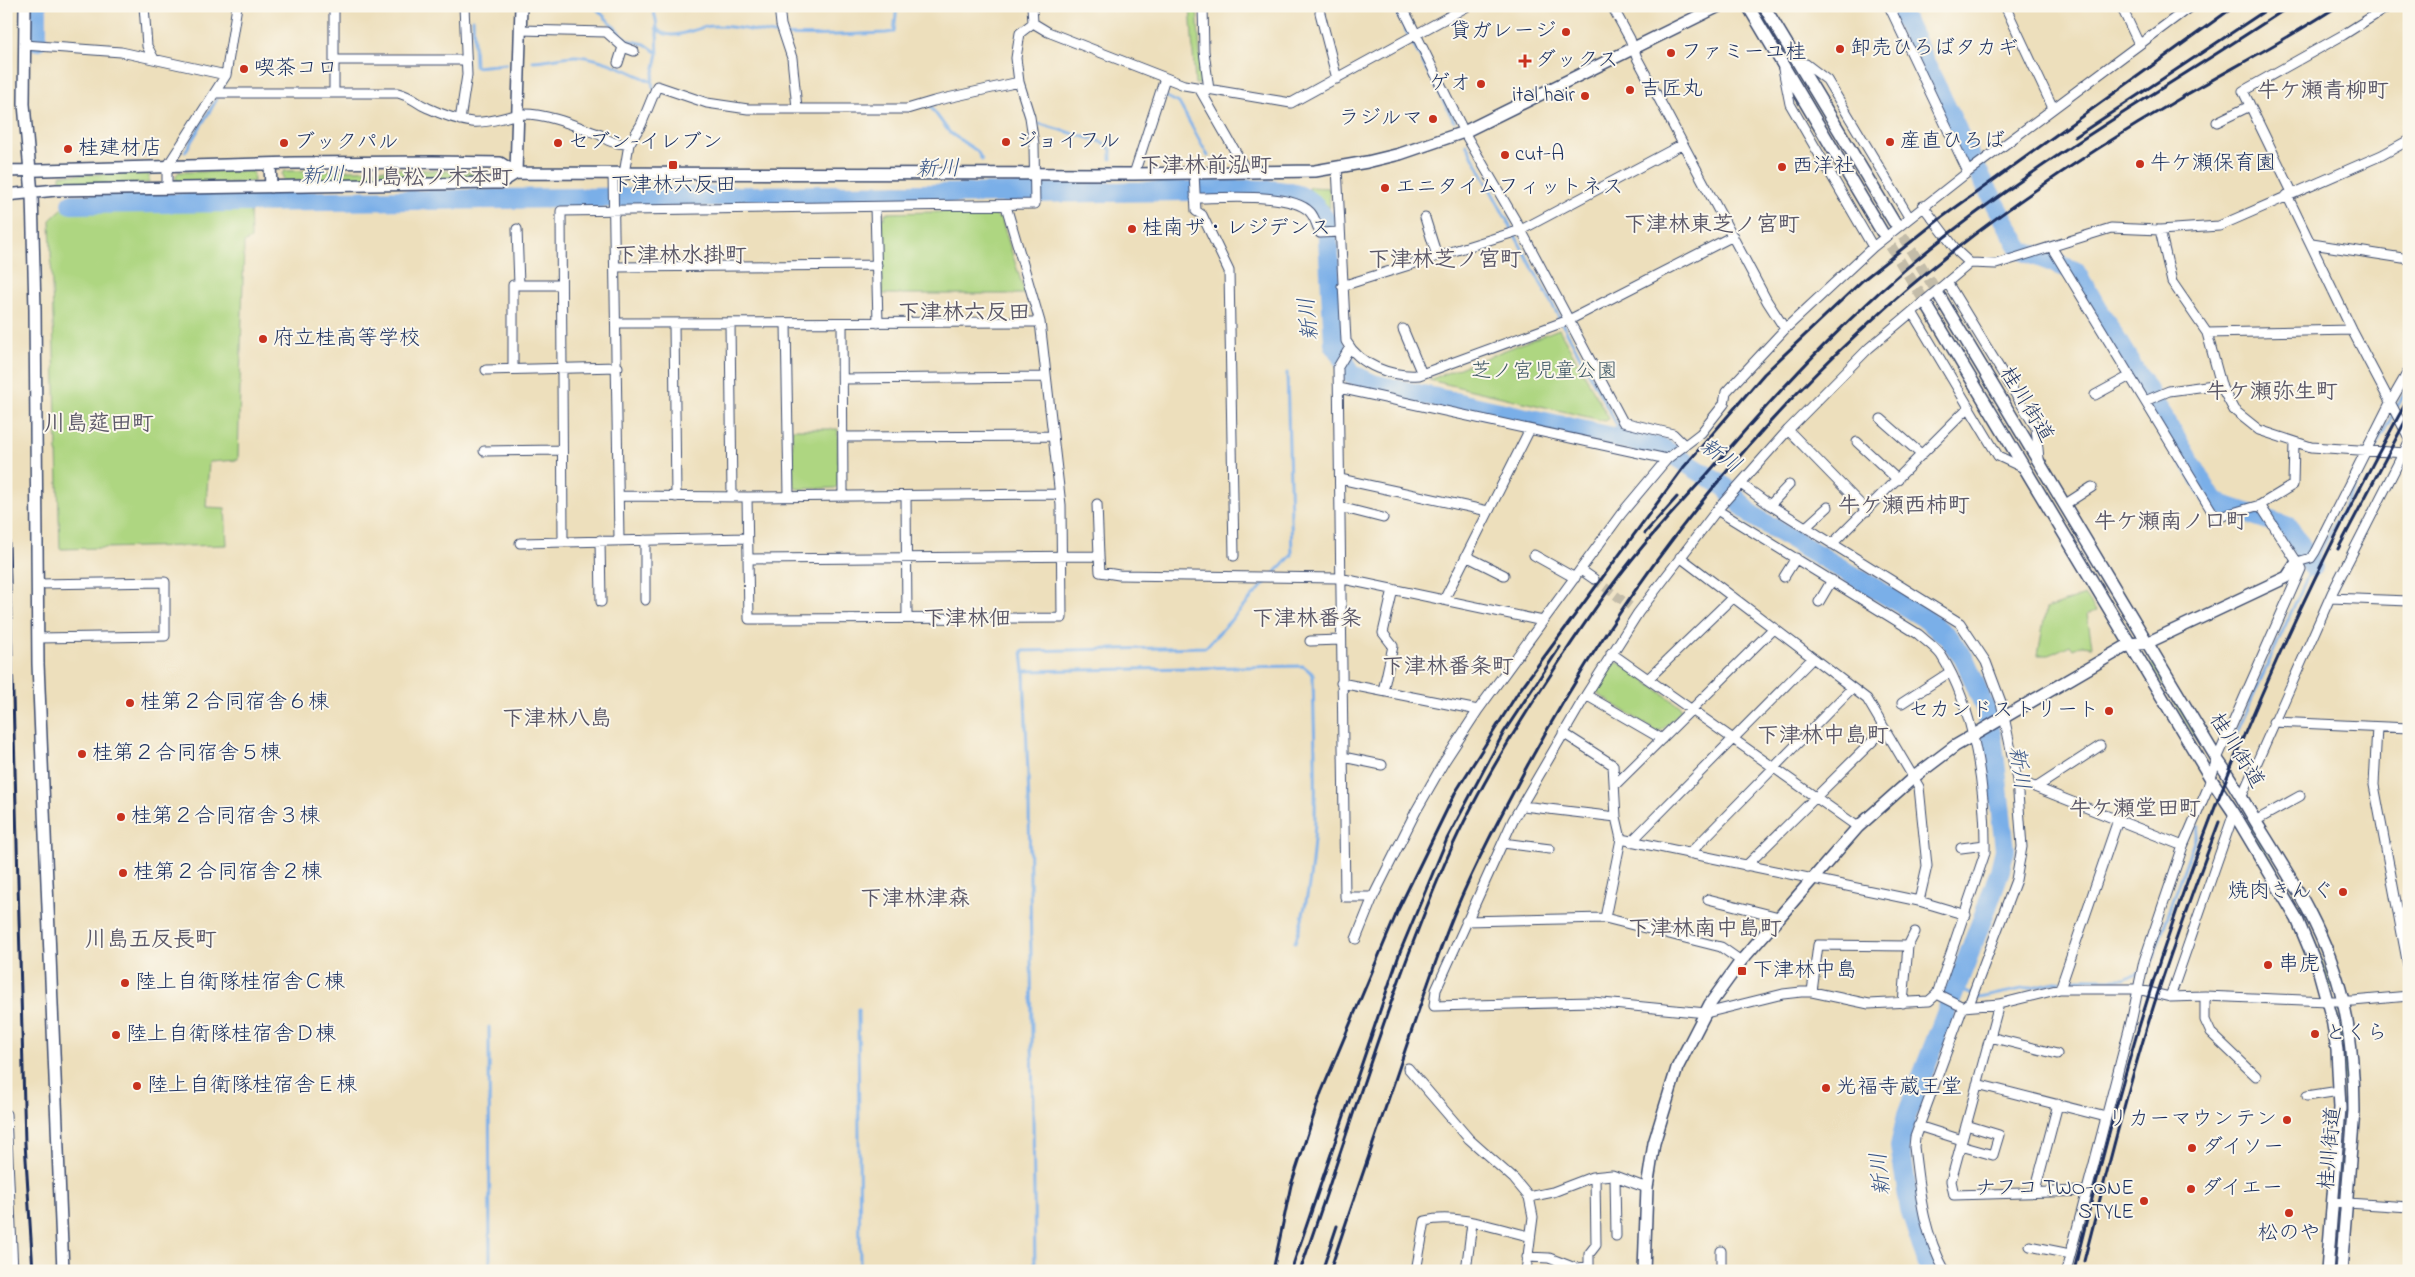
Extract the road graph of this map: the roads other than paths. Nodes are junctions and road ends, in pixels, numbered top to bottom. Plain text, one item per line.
1 (24, 6) edge
2 (144, 6) edge
3 (237, 6) edge
4 (334, 6) edge
5 (464, 6) edge
6 (521, 6) edge
7 (778, 6) edge
8 (1032, 6) edge
9 (1203, 6) edge
10 (1402, 6) edge
11 (1468, 6) edge
12 (1612, 6) edge
13 (1719, 6) edge
14 (1748, 6) edge
15 (1764, 6) edge
16 (1889, 6) edge
17 (2005, 6) edge
18 (2121, 6) edge
19 (2191, 6) edge
20 (2389, 6) edge
21 (1320, 14) dead end
22 (1033, 23) junction
23 (520, 30) junction
24 (1411, 37) junction
25 (2139, 44) junction
26 (28, 45) junction
27 (623, 47) junction
28 (1634, 48) junction
29 (634, 50) dead end
30 (154, 60) junction
31 (334, 60) junction
32 (466, 60) junction
33 (1796, 61) junction
34 (618, 63) dead end
35 (1783, 69) junction
36 (226, 75) junction
37 (1165, 78) junction
38 (1337, 79) junction
39 (1019, 82) junction
40 (1199, 88) junction
41 (1209, 90) junction
42 (334, 92) junction
43 (216, 93) junction
44 (2250, 106) junction
45 (797, 108) junction
46 (2053, 108) junction
47 (518, 115) junction
48 (460, 120) junction
49 (2217, 122) dead end
50 (1464, 132) junction
51 (2409, 140) edge
52 (629, 144) junction
53 (1683, 144) junction
54 (270, 164) junction
55 (167, 167) junction
56 (1337, 168) junction
57 (6, 171) edge
58 (29, 171) junction
59 (1969, 171) junction
60 (1247, 172) junction
61 (516, 173) junction
62 (619, 173) junction
63 (1194, 173) junction
64 (1134, 174) junction
65 (1035, 179) junction
66 (271, 187) junction
67 (167, 189) junction
68 (32, 194) junction
69 (2290, 194) junction
70 (6, 195) edge
71 (1195, 198) junction
72 (1006, 206) junction
73 (1923, 206) junction
74 (615, 207) junction
75 (875, 207) junction
76 (1909, 217) junction
77 (1425, 218) dead end
78 (1894, 222) tunnel mouth
79 (517, 229) dead end
80 (1521, 230) junction
81 (2160, 230) junction
82 (1340, 232) junction
83 (1882, 232) tunnel mouth
84 (1732, 236) junction
85 (2312, 244) junction
86 (1873, 247) junction
87 (2052, 248) junction
88 (1437, 256) junction
89 (2409, 260) edge
90 (1970, 263) junction
91 (877, 265) junction
92 (616, 267) junction
93 (1947, 282) junction
94 (519, 285) junction
95 (561, 285) junction
96 (1342, 286) junction
97 (1940, 297) tunnel mouth
98 (1928, 306) tunnel mouth
99 (1912, 312) junction
100 (1569, 320) junction
101 (1040, 322) junction
102 (617, 323) junction
103 (730, 323) junction
104 (786, 323) junction
105 (842, 323) junction
106 (878, 323) junction
107 (674, 324) junction
108 (1785, 329) junction
109 (1404, 330) dead end
110 (2352, 330) junction
111 (2207, 332) junction
112 (1350, 347) junction
113 (561, 367) junction
114 (618, 367) junction
115 (513, 369) junction
116 (486, 370) dead end
117 (2409, 370) edge
118 (1422, 374) junction
119 (2130, 376) junction
120 (1046, 378) junction
121 (843, 379) junction
122 (2220, 384) junction
123 (1339, 388) junction
124 (2095, 395) dead end
125 (2145, 400) junction
126 (2390, 403) junction
127 (1969, 407) junction
128 (1881, 419) dead end
129 (1788, 430) junction
130 (1529, 431) junction
131 (1053, 436) junction
132 (843, 437) junction
133 (2409, 440) edge
134 (1857, 442) dead end
135 (2294, 442) junction
136 (1684, 445) junction
137 (561, 450) junction
138 (484, 451) dead end
139 (2367, 452) junction
140 (2405, 453) edge
141 (1922, 455) junction
142 (1667, 459) junction
143 (2039, 463) junction
144 (2026, 469) junction
145 (1340, 479) junction
146 (1898, 480) junction
147 (1741, 484) junction
148 (1789, 485) dead end
149 (2092, 487) dead end
150 (1059, 494) junction
151 (843, 495) junction
152 (619, 496) junction
153 (789, 496) junction
154 (906, 496) junction
155 (676, 497) junction
156 (732, 497) junction
157 (747, 497) junction
158 (1097, 504) dead end
159 (1770, 505) junction
160 (2064, 505) junction
161 (2260, 505) junction
162 (1828, 507) dead end
163 (1340, 508) junction
164 (1717, 510) junction
165 (1488, 511) junction
166 (1867, 512) junction
167 (1384, 518) dead end
168 (1806, 527) junction
169 (747, 538) junction
170 (619, 539) junction
171 (563, 540) junction
172 (600, 540) junction
173 (645, 540) junction
174 (520, 543) dead end
175 (1832, 544) junction
176 (1534, 555) dead end
177 (1061, 556) junction
178 (1100, 556) junction
179 (1234, 556) dead end
180 (1466, 556) junction
181 (907, 557) junction
182 (1680, 558) junction
183 (1796, 558) junction
184 (749, 559) junction
185 (2304, 560) junction
186 (1580, 570) junction
187 (1504, 575) dead end
188 (1784, 577) dead end
189 (1339, 578) junction
190 (1574, 578) junction
191 (1594, 579) tunnel mouth
192 (1832, 580) junction
193 (38, 584) junction
194 (1393, 590) junction
195 (1733, 597) junction
196 (2330, 598) junction
197 (645, 600) dead end
198 (1444, 600) junction
199 (2409, 601) edge
200 (601, 602) dead end
201 (1819, 602) dead end
202 (1630, 606) tunnel mouth
203 (1638, 613) junction
204 (907, 618) junction
205 (1542, 621) junction
206 (1774, 628) junction
207 (38, 638) junction
208 (1340, 640) junction
209 (1310, 641) dead end
210 (2148, 642) junction
211 (2130, 644) junction
212 (1612, 653) junction
213 (1813, 658) junction
214 (1950, 672) junction
215 (1648, 679) junction
216 (1341, 683) junction
217 (1852, 688) junction
218 (1382, 691) junction
219 (1586, 695) junction
220 (1902, 703) dead end
221 (1478, 710) junction
222 (1692, 710) junction
223 (2000, 720) junction
224 (2273, 722) junction
225 (2377, 727) junction
226 (2409, 728) edge
227 (1885, 729) junction
228 (1563, 733) junction
229 (1977, 733) junction
230 (1662, 739) junction
231 (1733, 739) junction
232 (2100, 746) dead end
233 (1343, 757) junction
234 (2217, 759) junction
235 (1382, 765) dead end
236 (1774, 768) junction
237 (1914, 777) junction
238 (2211, 779) junction
239 (2017, 780) junction
240 (1615, 785) junction
241 (2037, 787) junction
242 (2242, 796) junction
243 (2300, 796) dead end
244 (1815, 797) junction
245 (1523, 806) junction
246 (2234, 813) junction
247 (1616, 817) junction
248 (2118, 820) junction
249 (2255, 821) junction
250 (1858, 827) junction
251 (1621, 840) junction
252 (1631, 842) junction
253 (1502, 843) junction
254 (1985, 845) junction
255 (2183, 846) junction
256 (1961, 848) dead end
257 (1550, 849) dead end
258 (1689, 854) junction
259 (1746, 866) junction
260 (1811, 879) junction
261 (1373, 897) junction
262 (1708, 898) dead end
263 (1919, 901) junction
264 (1966, 915) junction
265 (1780, 917) junction
266 (1605, 918) junction
267 (1466, 921) junction
268 (1915, 932) dead end
269 (1356, 939) dead end
270 (1908, 946) junction
271 (1741, 961) junction
272 (2409, 972) edge
273 (2061, 987) junction
274 (2138, 989) junction
275 (1812, 992) junction
276 (1940, 996) junction
277 (2205, 996) junction
278 (2409, 996) edge
279 (2170, 997) junction
280 (2327, 1001) junction
281 (2343, 1001) junction
282 (1903, 1003) junction
283 (1998, 1004) junction
284 (1964, 1005) junction
285 (1706, 1013) junction
286 (1990, 1037) junction
287 (2057, 1054) dead end
288 (1408, 1068) dead end
289 (2256, 1076) dead end
290 (1977, 1084) junction
291 (2340, 1091) junction
292 (2306, 1096) dead end
293 (2058, 1104) junction
294 (6, 1114) edge
295 (2106, 1117) junction
296 (1966, 1125) junction
297 (1918, 1126) junction
298 (1961, 1143) junction
299 (1615, 1176) junction
300 (1595, 1177) junction
301 (1647, 1188) junction
302 (2035, 1191) junction
303 (2086, 1191) junction
304 (8, 1194) edge
305 (1529, 1197) junction
306 (2332, 1202) junction
307 (2346, 1203) junction
308 (2409, 1208) edge
309 (1472, 1222) junction
310 (1529, 1236) junction
311 (1616, 1236) dead end
312 (2030, 1246) dead end
313 (1721, 1251) dead end
314 (2070, 1254) junction
315 (1527, 1257) junction
316 (13, 1271) edge
317 (63, 1271) edge
318 (1416, 1271) edge
319 (1466, 1271) edge
320 (1526, 1271) edge
321 (1644, 1271) edge
322 (1721, 1271) edge
323 (1945, 1271) edge
324 (2066, 1271) edge
325 (2327, 1271) edge
326 (2341, 1271) edge

1 - 26 street
2 - 30 street
3 - 36 street
4 - 31 street
5 - 32 street
6 - 23 street
7 - 45 street
8 - 22 street
9 - 41 street
10 - 24 street
11 - 24 street
12 - 28 street
13 - 28 street
14 - 35 street
15 - 33 street
16 - 59 street
17 - 46 street
18 - 25 street
19 - 25 street
20 - 44 street
21 - 38 street
22 - 37 street
22 - 39 street
23 - 27 street
23 - 47 street
24 - 38 street
24 - 50 street
25 - 46 street
26 - 30 street
26 - 58 street
27 - 29 street
27 - 34 street
28 - 50 street
28 - 53 street
30 - 36 street
31 - 32 street
31 - 42 street
32 - 48 street
33 - 76 street
33 - 78 street
35 - 83 street
35 - 86 street
36 - 43 street
37 - 40 street
37 - 64 street
38 - 41 street
39 - 45 street
39 - 65 street
40 - 41 street
40 - 60 street
42 - 43 street
42 - 48 street
43 - 55 street
44 - 49 street
44 - 69 street
45 - 52 street
46 - 59 street
47 - 48 street
47 - 52 street
47 - 61 street
50 - 56 street
50 - 80 street
51 - 69 street
52 - 62 street
53 - 80 street
53 - 84 street
54 - 55 street
54 - 61 street
54 - 66 street
55 - 58 street
55 - 67 street
56 - 60 street
56 - 82 street
57 - 58 street
58 - 68 street
59 - 73 street
60 - 63 street
61 - 62 street
61 - 66 street
62 - 65 street
62 - 74 street
63 - 64 street
63 - 71 street
64 - 65 street
65 - 72 street
66 - 67 street
67 - 68 street
68 - 70 street
68 - 193 street
69 - 81 street
69 - 85 street
71 - 82 street
71 - 179 street
72 - 75 street
72 - 101 street
73 - 76 street
73 - 90 street
74 - 75 street
74 - 92 street
74 - 95 street
75 - 91 street
76 - 86 street
77 - 88 street
79 - 94 street
80 - 88 street
80 - 100 street
81 - 87 street
81 - 111 street
82 - 96 street
84 - 100 street
84 - 108 street
85 - 89 street
85 - 110 street
86 - 108 street
87 - 90 street
87 - 119 street
88 - 96 street
90 - 93 street
91 - 92 street
91 - 106 street
92 - 102 street
93 - 99 street
93 - 143 street
94 - 95 street
94 - 115 street
95 - 113 street
96 - 112 street
97 - 143 street, 桂川街道
98 - 144 street, 桂川街道
99 - 127 street
99 - 129 street
100 - 118 street
100 - 136 street
101 - 106 street
101 - 120 street
102 - 107 street
102 - 114 street
103 - 104 street
103 - 107 street
103 - 156 street
104 - 105 street
104 - 153 street
105 - 106 street
105 - 121 street
107 - 155 street
108 - 136 street
109 - 118 street
110 - 111 street
110 - 126 street
111 - 122 street
112 - 118 street
112 - 123 street
113 - 114 street
113 - 115 street
113 - 137 street
114 - 152 street
115 - 116 street
117 - 126 street
119 - 124 street
119 - 125 street
120 - 121 street
120 - 131 street
121 - 132 street
122 - 125 street
122 - 135 street
123 - 130 street
123 - 145 street
125 - 161 street
126 - 133 street
126 - 139 street
127 - 141 street
127 - 144 street
128 - 141 street
129 - 147 street
129 - 166 street
130 - 142 street
130 - 165 street
131 - 132 street
131 - 150 street
132 - 151 street
133 - 140 street
134 - 146 street
135 - 139 street
135 - 161 street
136 - 142 street
137 - 138 street
137 - 171 street
139 - 140 street
139 - 185 street
140 - 196 street
141 - 146 street
142 - 186 street
143 - 160 street, 桂川街道
144 - 211 street, 桂川街道
145 - 163 street
145 - 165 street
146 - 166 street
147 - 159 street
147 - 164 street
148 - 159 street
149 - 160 street
150 - 154 street
150 - 177 street
151 - 153 street
151 - 154 street
152 - 155 street
152 - 170 street
153 - 157 street
154 - 181 street
155 - 156 street
156 - 157 street
157 - 169 street
158 - 178 street
159 - 168 street
160 - 210 street, 桂川街道
161 - 185 street
162 - 168 street
163 - 167 street
163 - 189 street
164 - 182 street
164 - 183 street
165 - 180 street
166 - 175 street
168 - 175 street
169 - 173 street
169 - 184 street
170 - 172 street
170 - 173 street
171 - 172 street
171 - 174 street
172 - 200 street
173 - 197 street
175 - 223 street
176 - 190 street
177 - 178 street
177 - 181 street
177 - 204 street
178 - 189 street
180 - 187 street
180 - 198 street
181 - 184 street
181 - 204 street
182 - 195 street
182 - 203 street
183 - 188 street
183 - 192 street
184 - 204 street
185 - 210 street
185 - 234 street
186 - 190 street
186 - 191 street
189 - 194 street
189 - 208 street
190 - 205 street
192 - 201 street
192 - 214 street
193 - 207 street
193 - 207 street
194 - 198 street
194 - 218 street
195 - 206 street
195 - 215 street
196 - 199 street
196 - 224 street
198 - 205 street
202 - 203 street
203 - 212 street
205 - 221 street
206 - 213 street
206 - 222 street
207 - 317 street
208 - 209 street
208 - 216 street
210 - 211 street
210 - 234 street, 桂川街道
211 - 223 street
211 - 238 street, 桂川街道
212 - 215 street
212 - 219 street
213 - 217 street
213 - 231 street
214 - 220 street
214 - 229 street
215 - 222 street
216 - 218 street
216 - 233 street
217 - 227 street
217 - 236 street
218 - 221 street
219 - 228 street
219 - 230 street
221 - 261 street
222 - 230 street
222 - 231 street
223 - 229 street
223 - 239 street
224 - 225 street
224 - 242 street
225 - 226 street
225 - 272 street
227 - 237 street
227 - 244 street
228 - 240 street
228 - 245 street
229 - 237 street
229 - 254 street
230 - 240 street
231 - 236 street
231 - 252 street
232 - 241 street
233 - 235 street
233 - 261 street
234 - 238 street
234 - 242 street, 桂川街道
236 - 244 street
236 - 258 street
237 - 250 street
237 - 263 street
238 - 246 street, 桂川街道
238 - 255 street
239 - 241 street
239 - 284 street
240 - 247 street
241 - 248 street
242 - 249 street, 桂川街道
243 - 249 street
244 - 250 street
244 - 259 street
245 - 247 street
245 - 253 street
246 - 279 street
246 - 280 street, 桂川街道
247 - 251 street
248 - 255 street
248 - 273 street
249 - 281 street, 桂川街道
250 - 260 street
251 - 252 street
251 - 266 street
252 - 258 street
253 - 257 street
253 - 267 street
254 - 256 street
254 - 264 street
255 - 274 street
258 - 259 street
259 - 260 street
260 - 263 street
260 - 265 street
261 - 269 street
262 - 265 street
263 - 264 street
264 - 276 street
265 - 271 street
266 - 267 street
266 - 271 street
267 - 285 street
268 - 270 street
270 - 275 street
270 - 282 street
271 - 285 street
273 - 274 street
273 - 283 street
274 - 279 street
274 - 295 street
275 - 282 street
275 - 285 street
276 - 282 street
276 - 284 street
277 - 279 street
277 - 280 street
277 - 289 street
278 - 281 street
280 - 281 street
280 - 291 street, 桂川街道
281 - 307 street, 桂川街道
283 - 284 street
283 - 286 street
284 - 297 street
285 - 301 street
286 - 287 street
286 - 290 street
288 - 305 street
290 - 293 street
290 - 296 street
291 - 292 street
291 - 306 street, 桂川街道
293 - 295 street
293 - 302 street
294 - 304 street
295 - 303 street
296 - 298 street
296 - 298 street
297 - 298 street
297 - 323 street
298 - 302 street
299 - 300 street
299 - 301 street
299 - 311 street
300 - 305 street
300 - 315 street
301 - 321 street
302 - 303 street
303 - 314 street
304 - 316 street
305 - 310 street
306 - 307 street
306 - 325 street, 桂川街道
307 - 308 street
307 - 326 street, 桂川街道
309 - 310 street
309 - 318 street
309 - 319 street
310 - 315 street
312 - 314 street
313 - 322 street
314 - 324 street
315 - 320 street

